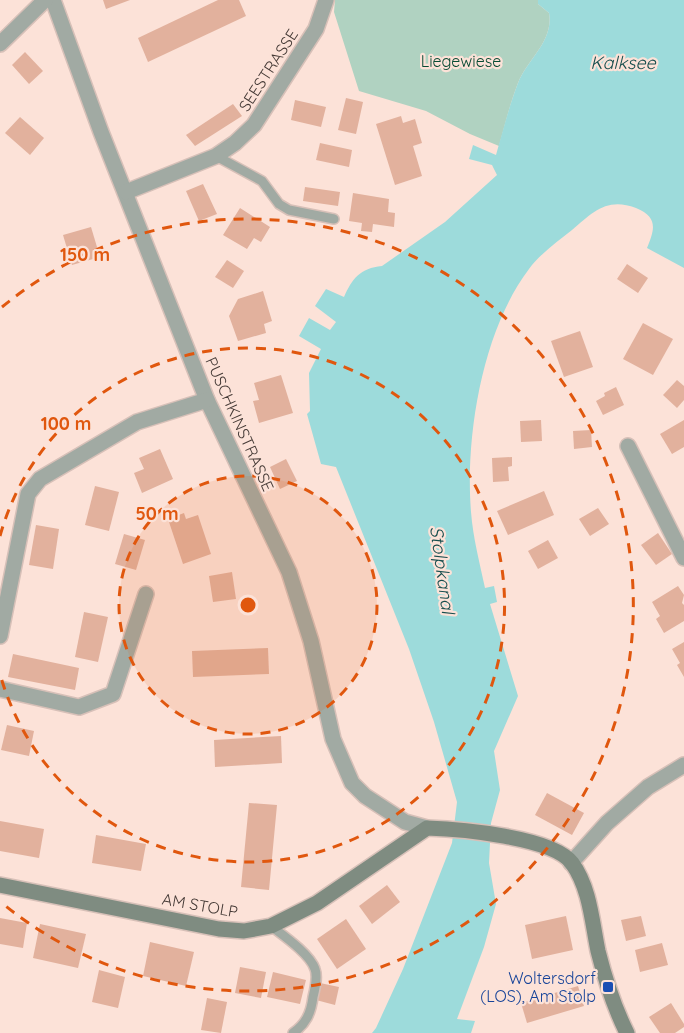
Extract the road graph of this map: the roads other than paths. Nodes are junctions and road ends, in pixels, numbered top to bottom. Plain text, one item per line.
1 (45, 0) edge
2 (53, 0) edge
3 (326, 0) edge
4 (0, 44) edge
5 (216, 156) junction
6 (126, 192) junction
7 (334, 219) dead end
8 (207, 400) junction
9 (628, 446) dead end
10 (684, 558) edge
11 (146, 594) dead end
12 (0, 636) edge
13 (0, 689) edge
14 (684, 765) edge
15 (434, 828) junction
16 (571, 863) junction
17 (0, 885) edge
18 (271, 926) junction
19 (293, 1033) edge
20 (627, 1033) edge

1 - 4 street
2 - 6 street, PUSCHKINSTRASSE
3 - 5 street, SEESTRASSE
5 - 6 street, SEESTRASSE
5 - 7 lane
6 - 8 street, PUSCHKINSTRASSE
8 - 12 street
8 - 15 street, PUSCHKINSTRASSE
9 - 10 street
11 - 13 street
14 - 16 street
15 - 16 main road
15 - 18 main road, AM STOLP
16 - 20 main road
17 - 18 main road, AM STOLP
18 - 19 lane

